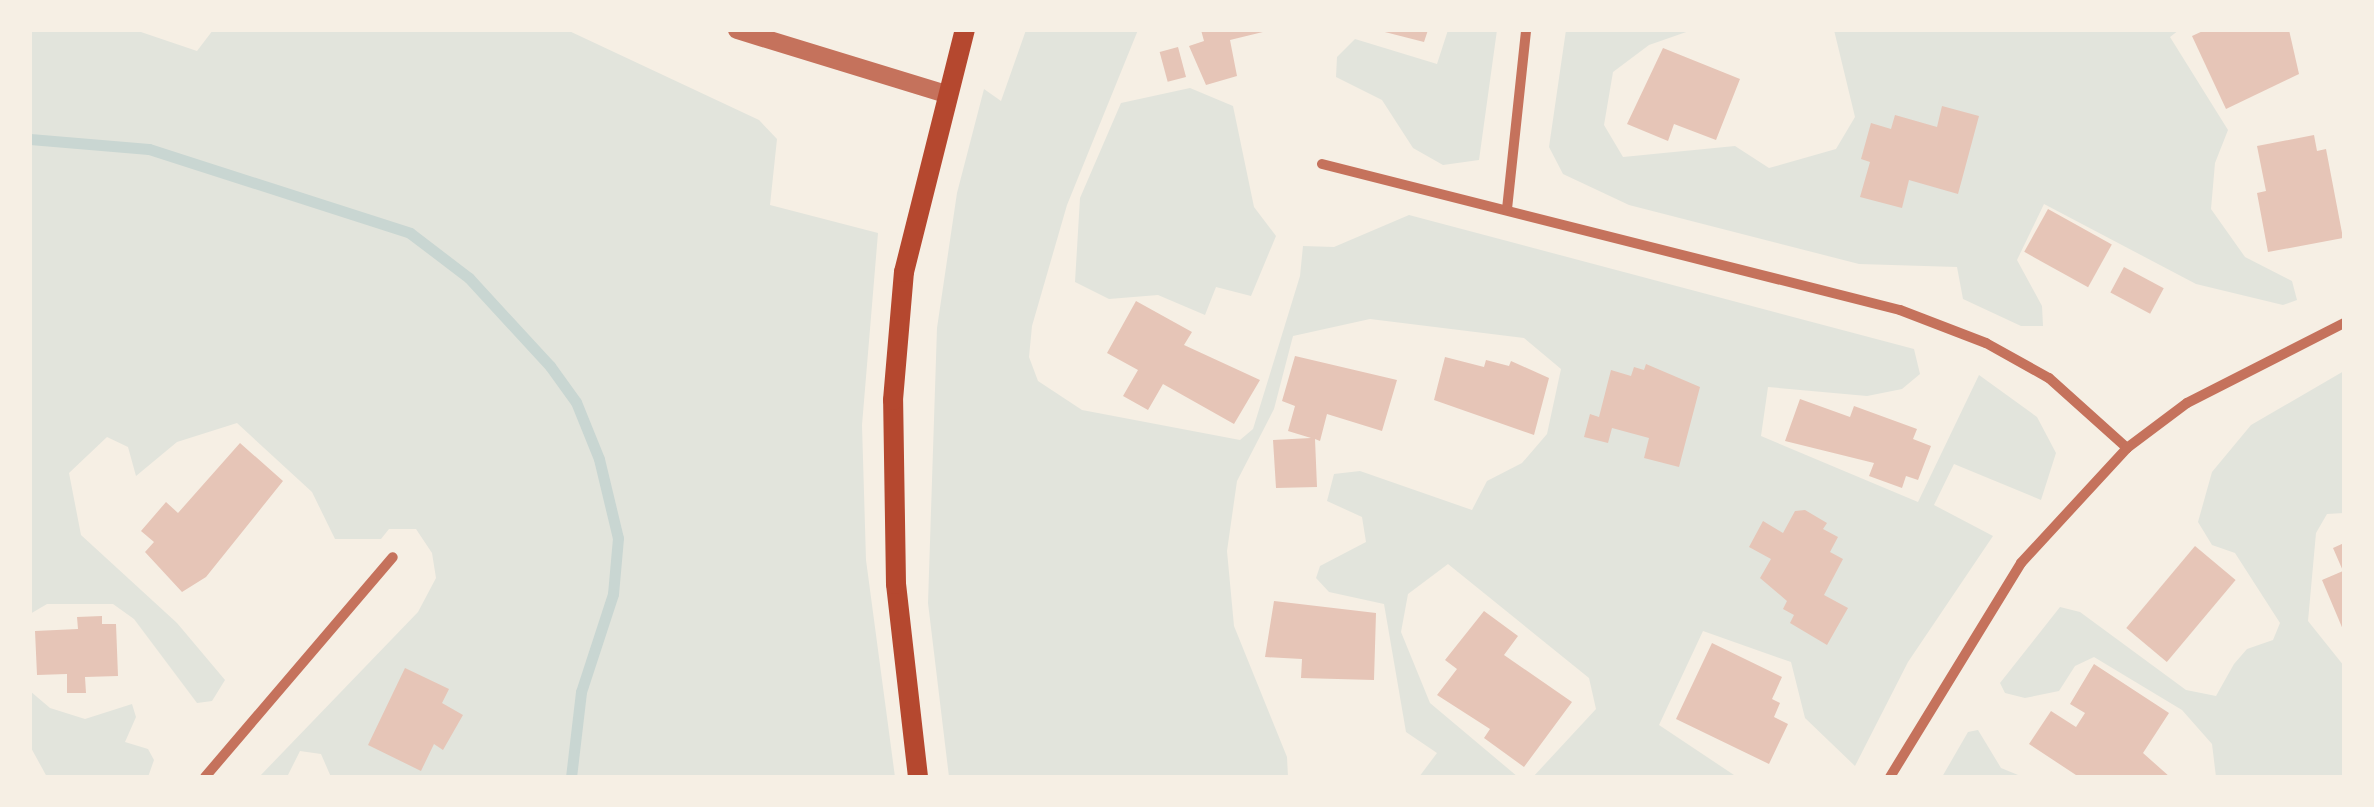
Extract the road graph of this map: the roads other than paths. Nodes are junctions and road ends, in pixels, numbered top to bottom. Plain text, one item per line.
1 (737, 30) edge
2 (966, 30) edge
3 (1526, 30) edge
4 (946, 94) junction
5 (1322, 164) dead end
6 (1507, 209) junction
7 (2344, 323) edge
8 (2127, 448) junction
9 (393, 558) dead end
10 (205, 777) edge
11 (918, 777) edge
12 (1890, 777) edge

1 - 4 street
2 - 4 main road
3 - 6 street
4 - 11 main road
5 - 6 street
6 - 8 street
7 - 8 street
8 - 12 street
9 - 10 street

